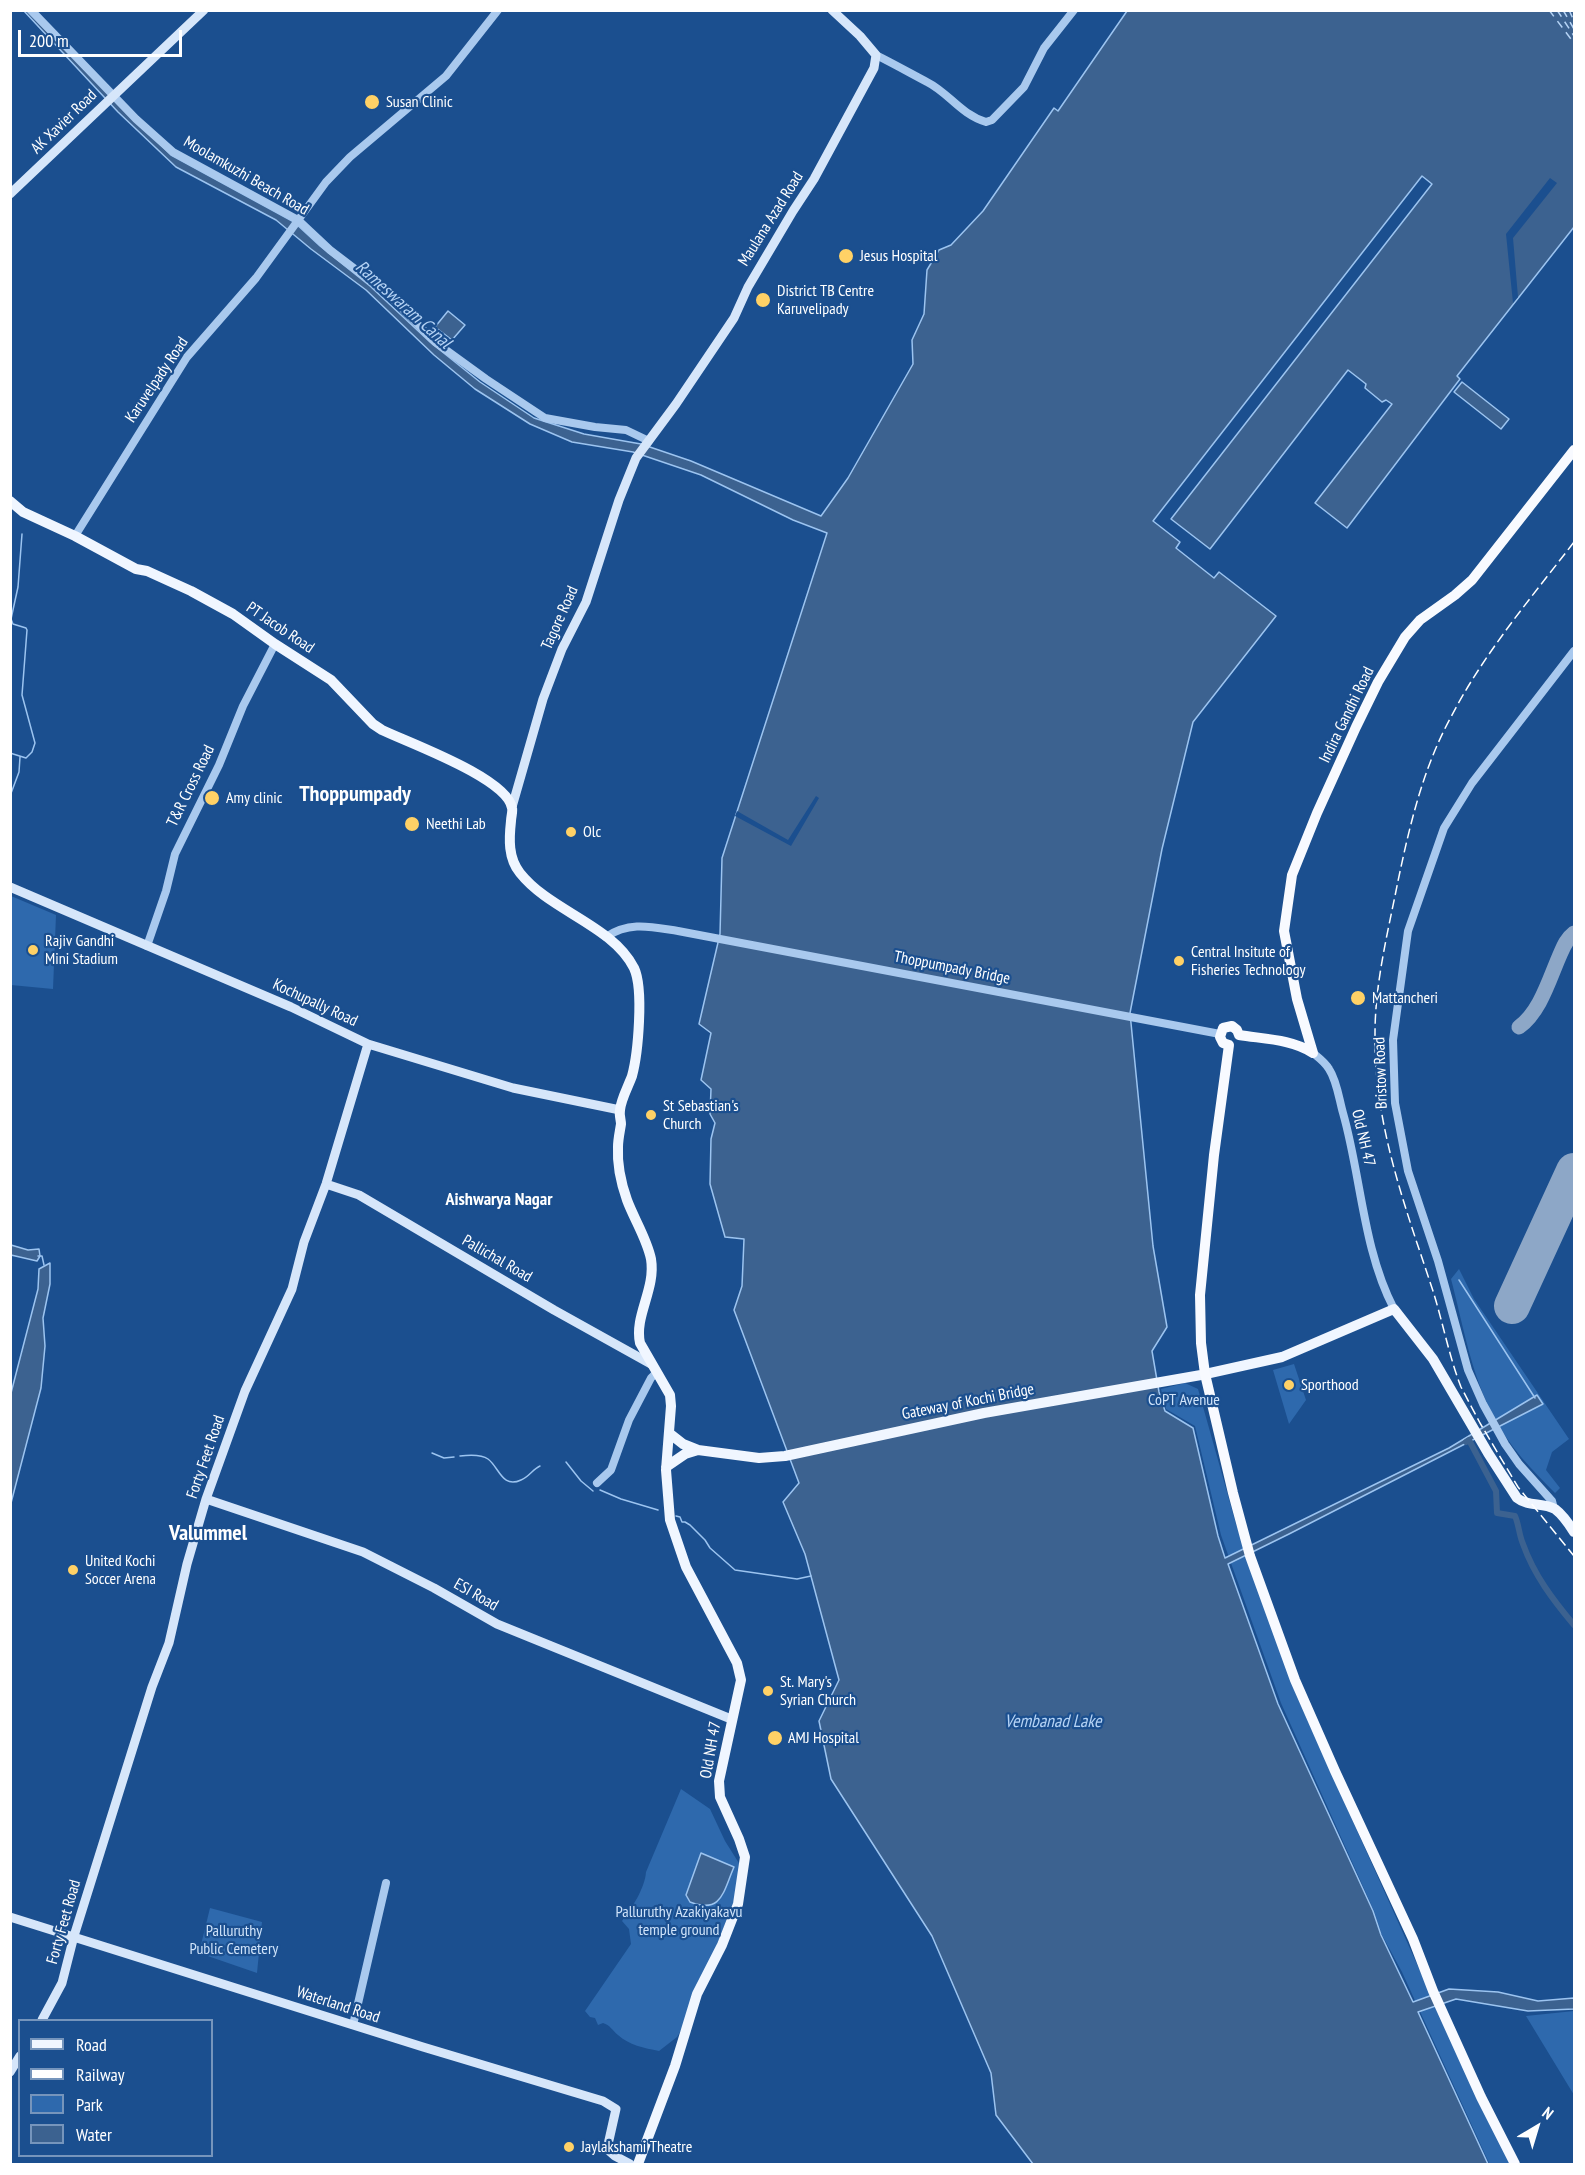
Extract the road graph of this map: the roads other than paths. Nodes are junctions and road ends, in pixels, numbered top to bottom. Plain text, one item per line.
1 (31, 10) edge
2 (204, 10) edge
3 (498, 10) edge
4 (832, 10) edge
5 (1074, 10) edge
6 (876, 56) junction
7 (111, 98) junction
8 (10, 194) edge
9 (298, 221) junction
10 (647, 443) junction
11 (1575, 450) edge
12 (10, 501) edge
13 (75, 536) junction
14 (275, 645) junction
15 (1575, 651) edge
16 (512, 807) junction
17 (10, 887) edge
18 (606, 937) junction
19 (147, 946) junction
20 (1220, 1034) junction
21 (1239, 1035) junction
22 (368, 1044) junction
23 (1228, 1046) junction
24 (1313, 1053) junction
25 (620, 1110) junction
26 (326, 1184) junction
27 (1394, 1309) junction
28 (654, 1368) junction
29 (1205, 1374) junction
30 (669, 1433) junction
31 (668, 1450) junction
32 (698, 1450) junction
33 (666, 1467) junction
34 (597, 1483) dead end
35 (206, 1499) junction
36 (1554, 1509) junction
37 (1575, 1532) edge
38 (731, 1719) junction
39 (387, 1883) dead end
40 (10, 1917) edge
41 (74, 1936) junction
42 (43, 2019) edge
43 (353, 2025) junction
44 (18, 2059) edge
45 (10, 2072) edge
46 (630, 2164) edge
47 (638, 2164) edge
48 (1515, 2164) edge

1 - 7 street, Moolamkuzhi Beach Road
2 - 7 main road, AK Xavier Road
3 - 9 street, Karuvelpady Road
4 - 6 main road
5 - 6 street
6 - 10 main road, Maulana Azad Road
7 - 8 main road, AK Xavier Road
7 - 9 street, Moolamkuzhi Beach Road
9 - 10 street, Moolamkuzhi Beach Road
9 - 13 street, Karuvelpady Road
10 - 16 main road, Tagore Road
11 - 24 highway, Indira Gandhi Road
12 - 13 main road, PT Jacob Road
13 - 14 main road, PT Jacob Road
14 - 16 main road, PT Jacob Road
14 - 19 street, T&R Cross Road
15 - 36 street, Bristow Road
16 - 18 main road, Old NH 47
17 - 19 main road, Kochupally Road
18 - 20 street, Thoppumpady Bridge
18 - 25 main road, Old NH 47
19 - 22 main road, Kochupally Road
20 - 21 highway
20 - 23 highway
21 - 23 highway
21 - 24 highway
22 - 25 main road, Kochupally Road
22 - 26 main road, Forty Feet Road
23 - 29 highway
24 - 27 street, Old NH 47
25 - 28 main road, Old NH 47
26 - 28 main road, Pallichal Road
26 - 35 main road, Forty Feet Road
27 - 29 main road
27 - 36 main road, Old NH 47
28 - 30 main road, Old NH 47
28 - 34 street
29 - 32 main road, Gateway of Kochi Bridge
29 - 48 highway
30 - 31 main road, Old NH 47
30 - 32 main road
31 - 32 main road
31 - 33 main road, Old NH 47
32 - 33 main road
33 - 38 main road, Old NH 47
35 - 38 main road, ESI Road
35 - 41 main road, Forty Feet Road
36 - 37 main road
38 - 47 main road, Old NH 47
39 - 43 street
40 - 41 main road, Waterland Road
41 - 42 main road, Forty Feet Road
41 - 43 main road, Waterland Road
43 - 46 main road, Waterland Road
44 - 45 main road

